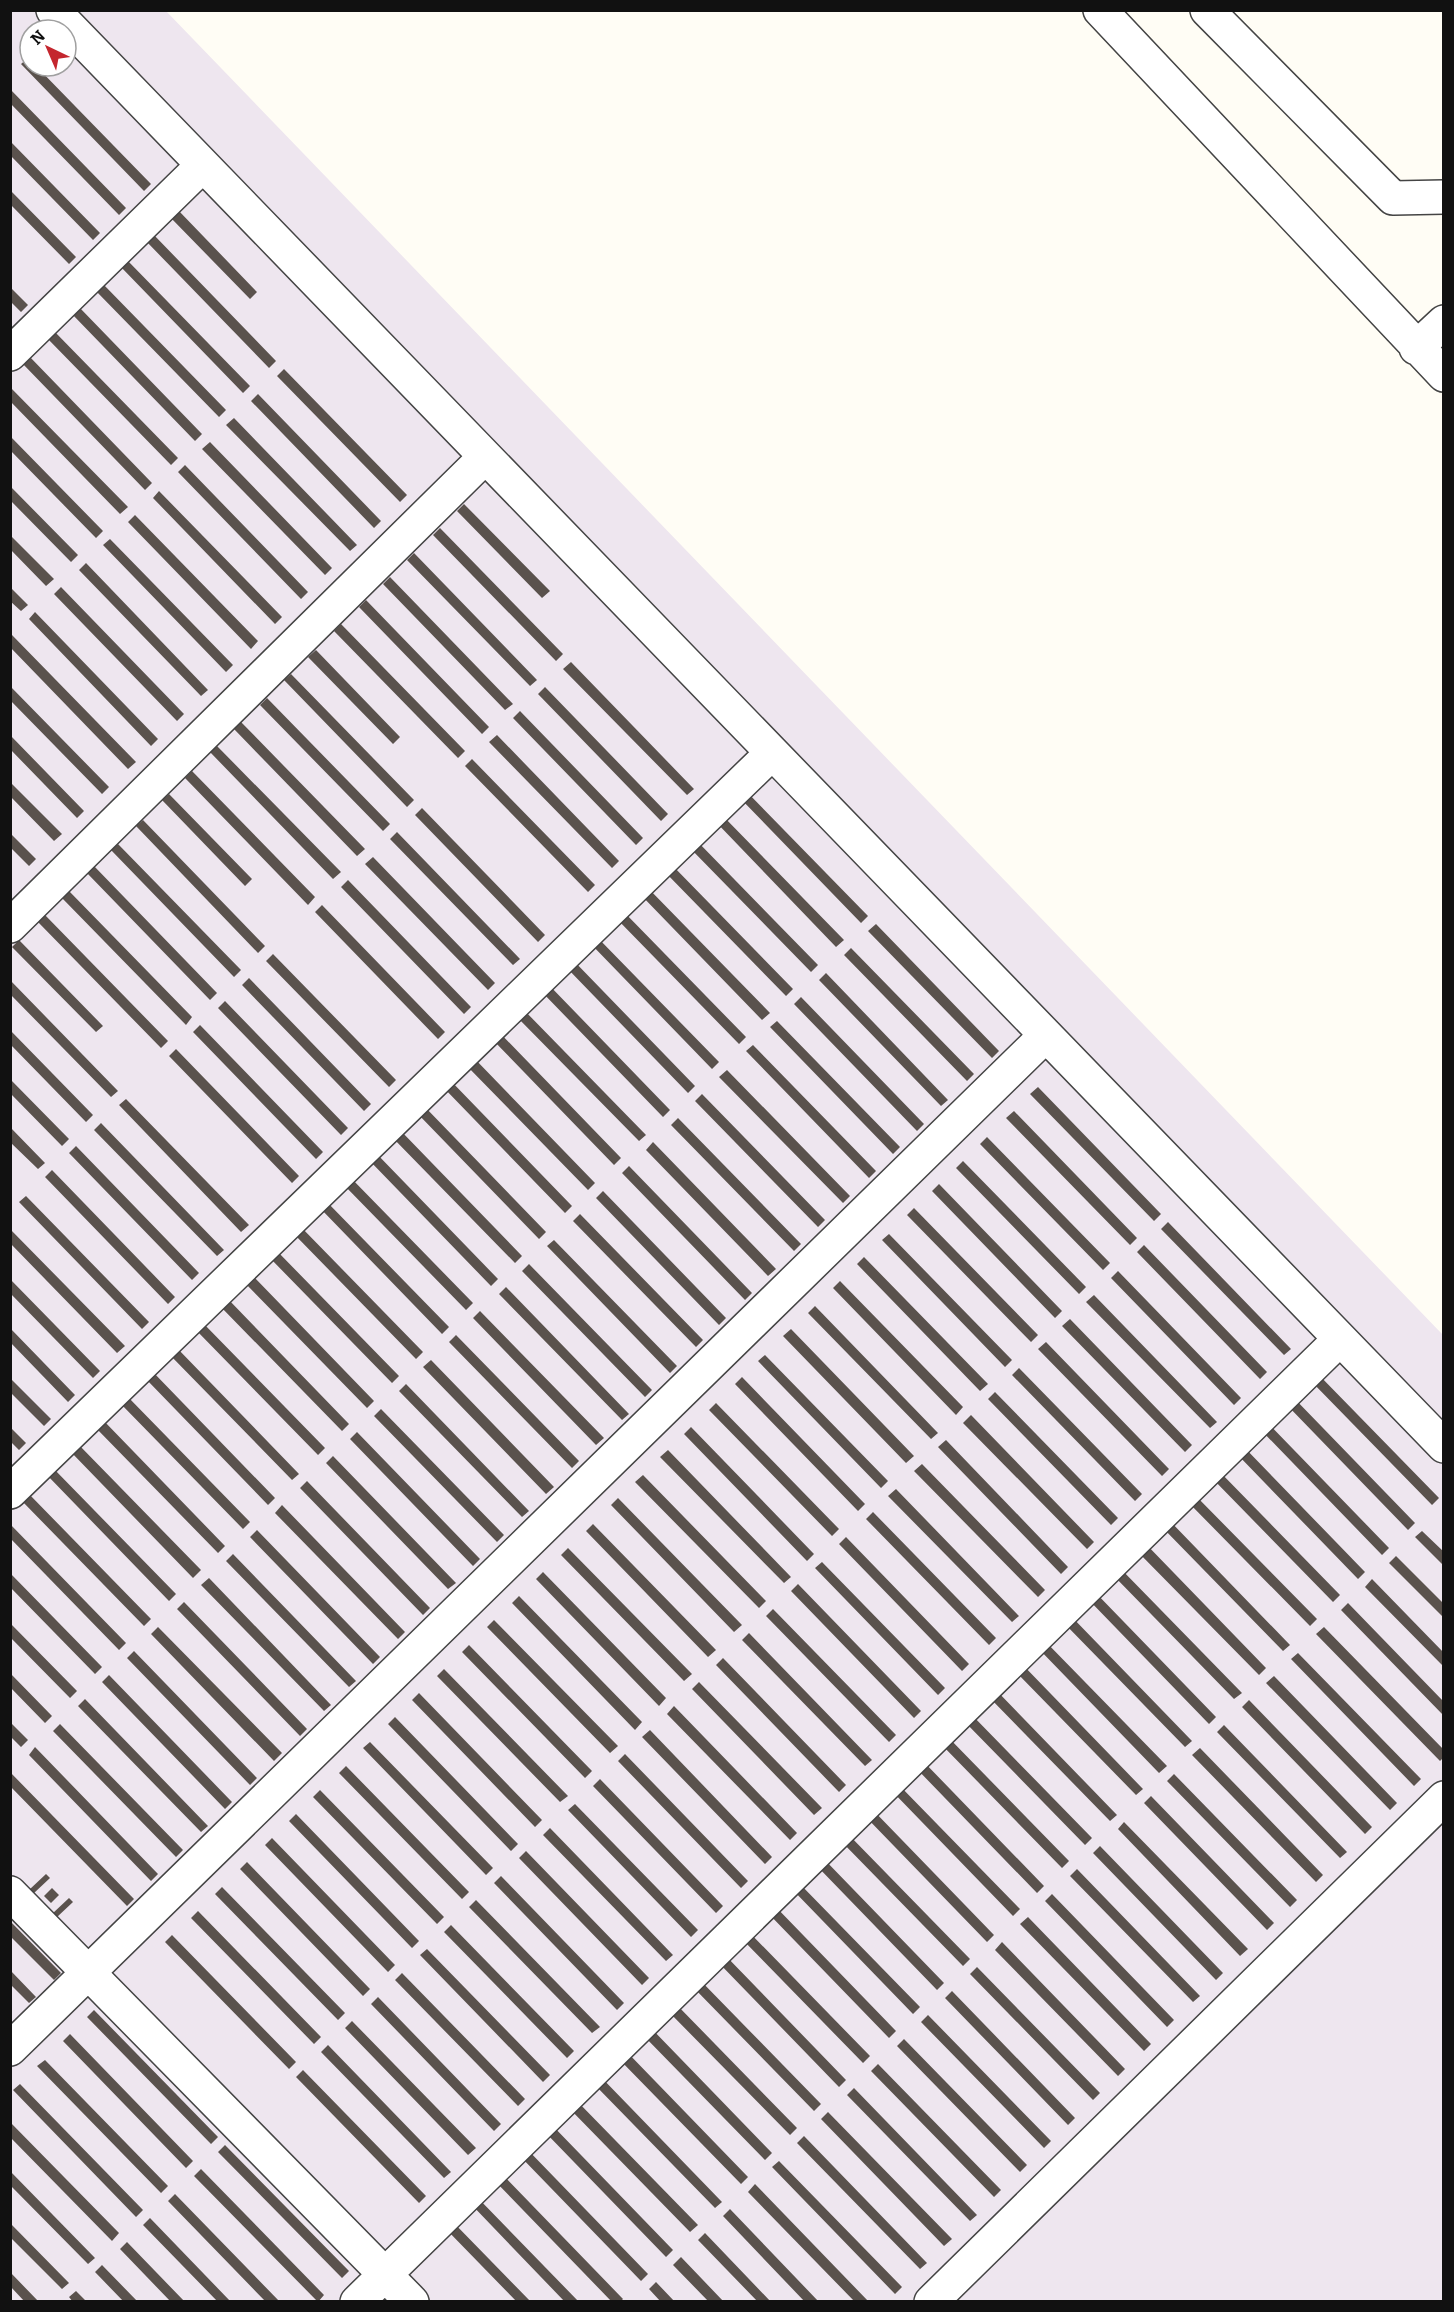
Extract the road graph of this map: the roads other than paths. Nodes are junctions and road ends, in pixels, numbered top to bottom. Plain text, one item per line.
1 (52, 10) edge
2 (1100, 10) edge
3 (1207, 10) edge
4 (203, 165) junction
5 (1436, 190) edge
6 (1443, 322) edge
7 (1416, 348) junction
8 (10, 354) edge
9 (1443, 375) edge
10 (485, 457) junction
11 (772, 753) junction
12 (10, 926) edge
13 (1046, 1035) junction
14 (1340, 1339) junction
15 (1443, 1446) edge
16 (10, 1492) edge
17 (1443, 1798) edge
18 (10, 1893) edge
19 (89, 1973) junction
20 (10, 2049) edge
21 (385, 2274) junction
22 (357, 2301) edge
23 (412, 2301) edge
24 (931, 2301) edge

1 - 4 lane
2 - 7 lane
3 - 5 lane
4 - 8 lane
4 - 10 lane
6 - 7 lane
7 - 9 lane
10 - 11 lane
10 - 12 lane
11 - 13 lane
11 - 16 lane
13 - 14 lane
13 - 19 lane
14 - 15 lane
14 - 21 lane
17 - 24 lane
18 - 19 lane
19 - 20 lane
19 - 21 lane
21 - 22 lane
21 - 23 lane

